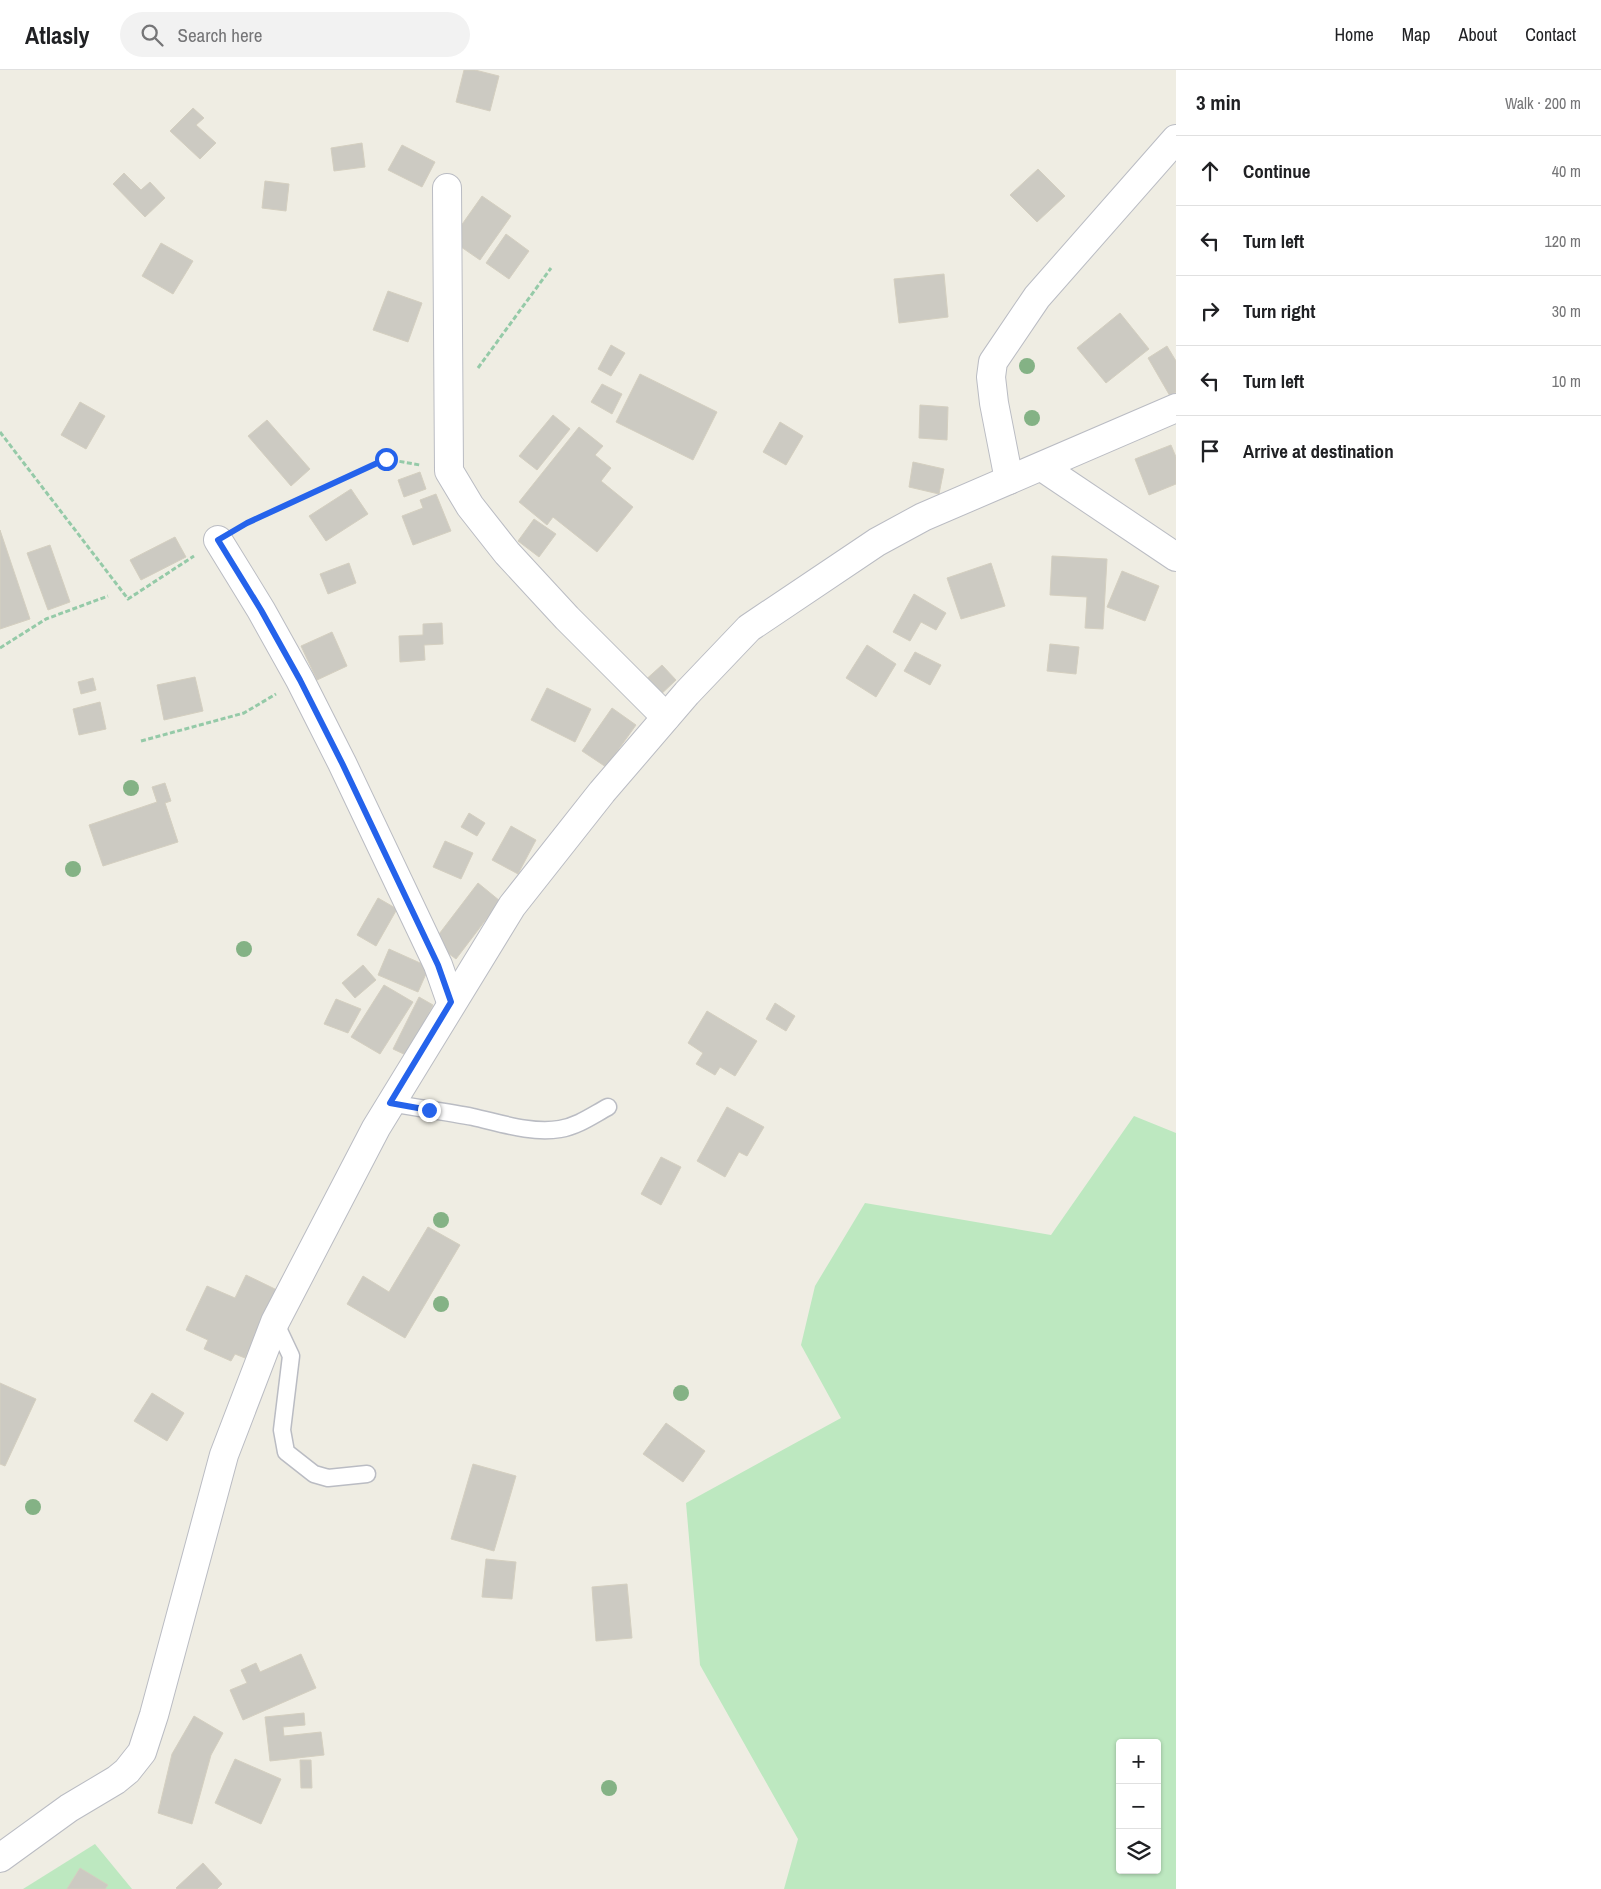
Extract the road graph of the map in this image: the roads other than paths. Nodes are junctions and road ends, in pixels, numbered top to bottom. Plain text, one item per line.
1 (1176, 139) edge
2 (447, 188) dead end
3 (1176, 408) edge
4 (1042, 467) junction
5 (1009, 480) junction
6 (218, 540) road end
7 (1176, 557) edge
8 (666, 717) junction
9 (451, 1002) junction
10 (390, 1103) junction
11 (608, 1106) dead end
12 (275, 1322) junction
13 (367, 1474) dead end
14 (0, 1858) edge

1 - 5 street
2 - 8 street
3 - 4 street
4 - 5 street
4 - 7 street
5 - 8 street
6 - 9 street
8 - 9 street
9 - 10 street
10 - 11 lane
10 - 12 street
12 - 13 lane
12 - 14 street

